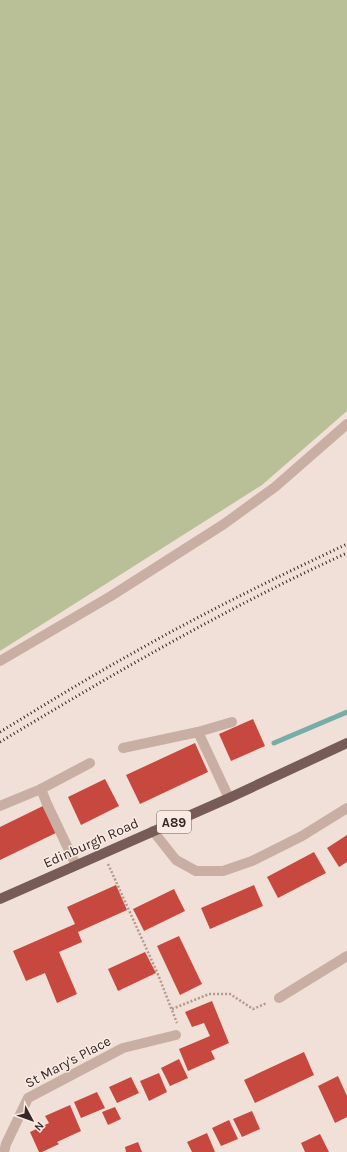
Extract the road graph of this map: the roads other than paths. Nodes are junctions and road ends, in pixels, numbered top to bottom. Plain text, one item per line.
1 (347, 424) edge
2 (0, 661) edge
3 (232, 722) dead end
4 (198, 732) junction
5 (347, 743) edge
6 (123, 748) dead end
7 (90, 763) dead end
8 (41, 789) junction
9 (229, 798) junction
10 (0, 806) edge
11 (347, 808) edge
12 (153, 831) junction
13 (76, 865) junction
14 (0, 899) edge
15 (347, 956) edge
16 (278, 998) road end
17 (176, 1035) dead end
18 (4, 1152) edge

1 - 2 street
3 - 4 street
4 - 6 street
4 - 9 street
5 - 9 main road, Edinburgh Road / A89
7 - 8 street
8 - 10 street
8 - 13 street
9 - 12 main road, Edinburgh Road / A89
11 - 12 street
12 - 13 main road, Edinburgh Road / A89
13 - 14 main road, Edinburgh Road / A89
15 - 16 street
17 - 18 street, St Mary's Place

